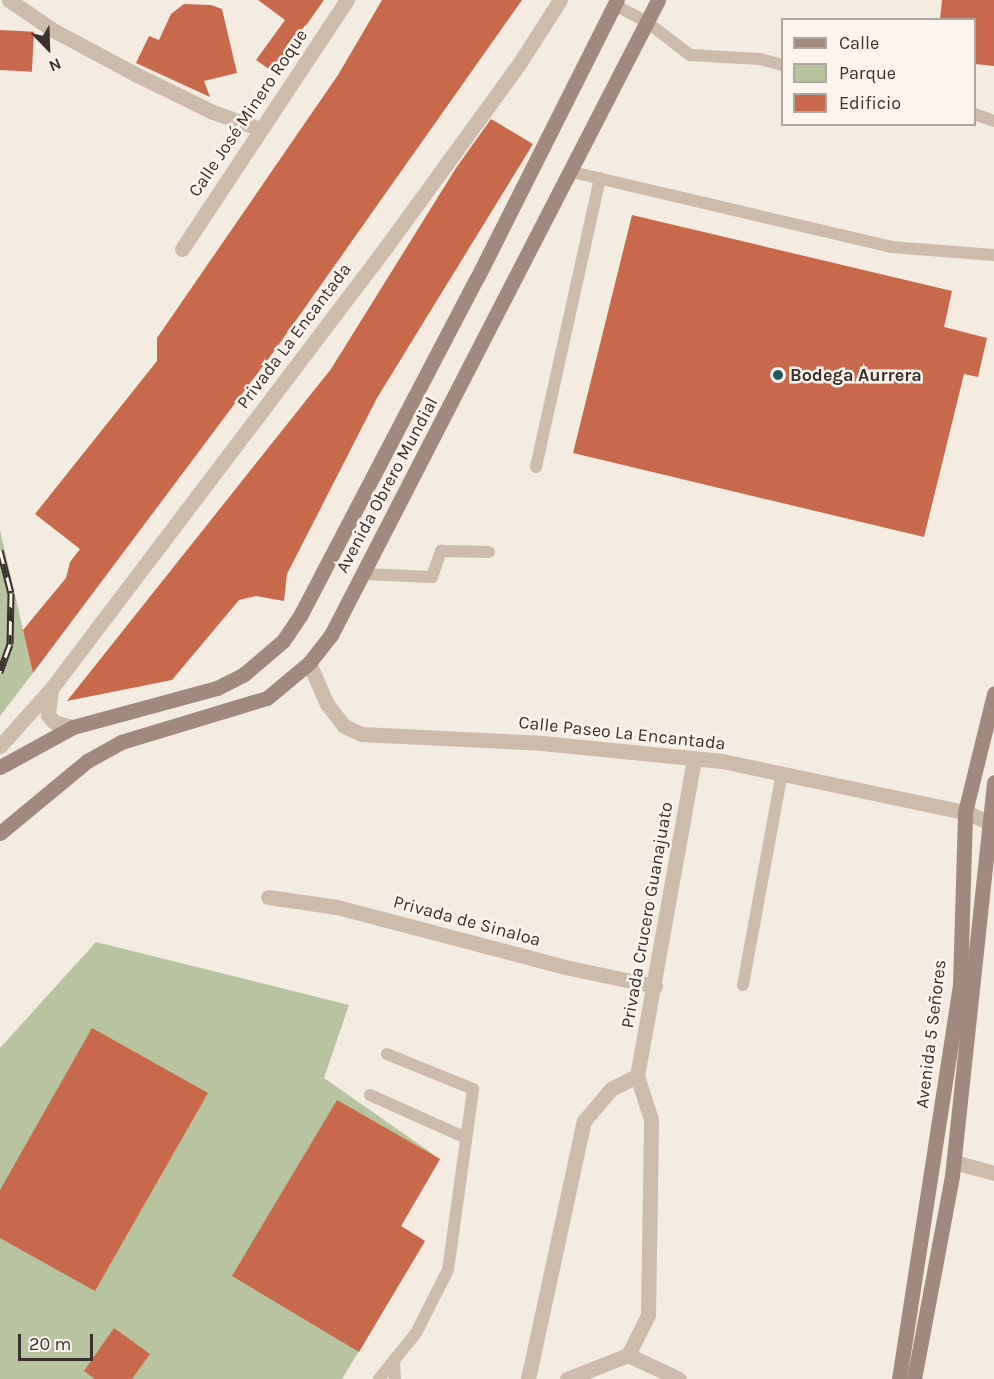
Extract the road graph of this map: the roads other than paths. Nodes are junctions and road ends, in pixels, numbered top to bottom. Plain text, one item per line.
1 (9, 0) edge
2 (347, 0) edge
3 (560, 0) edge
4 (658, 0) edge
5 (616, 2) edge
6 (647, 22) junction
7 (781, 64) edge
8 (976, 114) edge
9 (994, 121) edge
10 (260, 129) junction
11 (572, 172) junction
12 (600, 178) junction
13 (182, 249) dead end
14 (994, 255) edge
15 (536, 467) dead end
16 (489, 552) dead end
17 (363, 574) junction
18 (309, 663) junction
19 (51, 689) junction
20 (994, 694) edge
21 (73, 727) junction
22 (0, 746) edge
23 (694, 759) junction
24 (0, 767) edge
25 (782, 773) junction
26 (994, 782) edge
27 (965, 812) junction
28 (991, 823) edge
29 (0, 833) edge
30 (268, 897) dead end
31 (743, 985) dead end
32 (655, 986) junction
33 (387, 1054) dead end
34 (637, 1076) junction
35 (370, 1095) dead end
36 (464, 1137) junction
37 (954, 1162) junction
38 (994, 1173) edge
39 (628, 1355) junction
40 (394, 1361) junction
41 (379, 1379) edge
42 (395, 1379) edge
43 (528, 1379) edge
44 (567, 1379) edge
45 (679, 1379) edge
46 (898, 1379) edge
47 (914, 1379) edge

1 - 10 street
2 - 10 street, Calle José Minero Roque
3 - 19 street, Privada La Encantada
4 - 6 main road, Avenida Obrero Mundial
5 - 6 lane
5 - 21 main road, Avenida Obrero Mundial
6 - 7 lane
6 - 11 main road, Avenida Obrero Mundial
8 - 9 lane
10 - 13 street, Calle José Minero Roque
11 - 12 lane
11 - 17 main road, Avenida Obrero Mundial
12 - 14 lane
12 - 15 lane
16 - 17 lane
17 - 18 main road, Avenida Obrero Mundial
18 - 23 street, Calle Paseo La Encantada
18 - 29 main road, Avenida Obrero Mundial
19 - 21 street
19 - 22 street, Privada La Encantada
20 - 27 main road, Avenida 5 Señores
21 - 24 main road, Avenida Obrero Mundial
23 - 25 street, Calle Paseo La Encantada
23 - 32 street, Privada Crucero Guanajuato
25 - 27 street, Calle Paseo La Encantada
25 - 31 lane
26 - 28 main road, Avenida 5 Señores
27 - 28 street, Calle Paseo La Encantada
27 - 46 main road, Avenida 5 Señores
28 - 37 main road, Avenida 5 Señores
30 - 32 street, Privada de Sinaloa
32 - 34 street, Privada Crucero Guanajuato
33 - 36 lane
34 - 39 street
34 - 43 street
35 - 36 lane
36 - 40 lane
37 - 38 street
37 - 47 main road, Avenida 5 Señores
39 - 44 street
39 - 45 street
40 - 41 lane
40 - 42 lane

